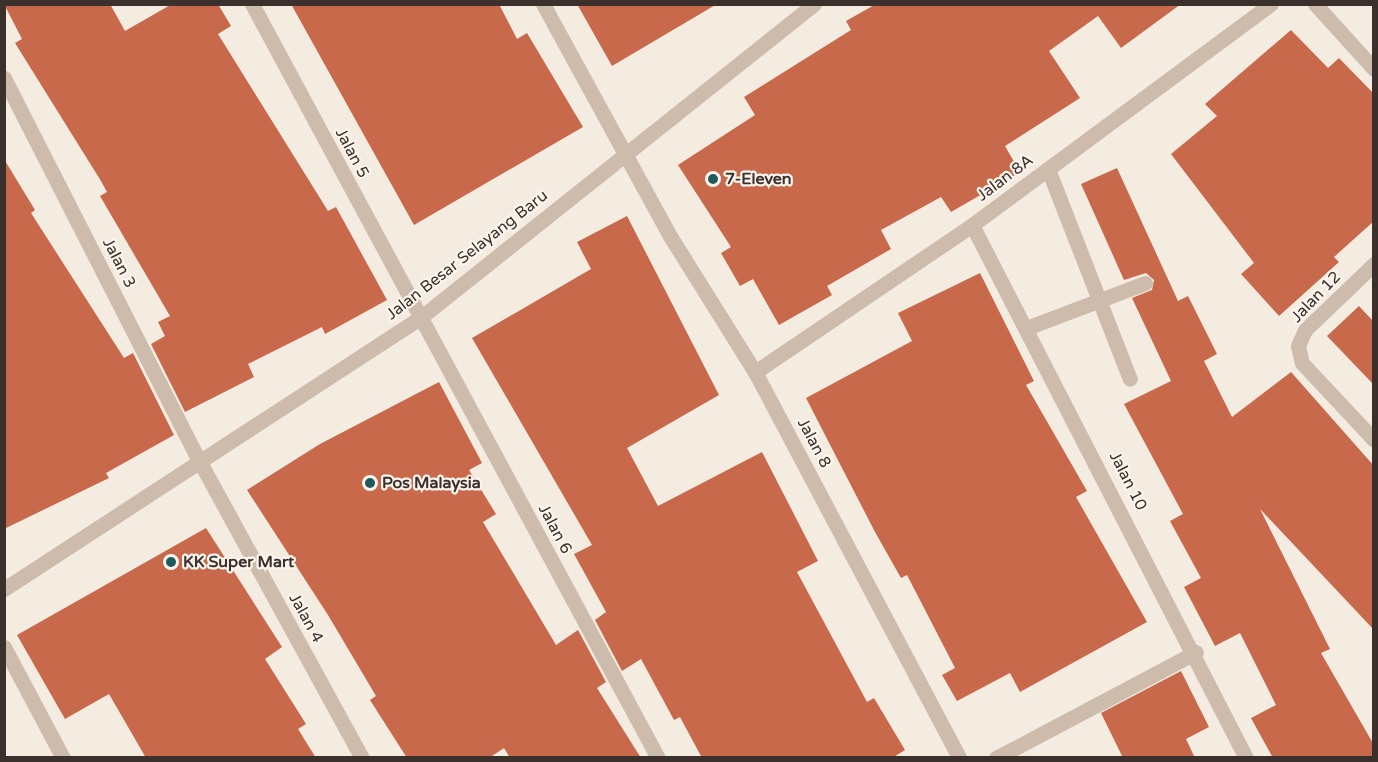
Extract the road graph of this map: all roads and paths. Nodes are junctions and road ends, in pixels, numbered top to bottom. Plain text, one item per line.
1 (252, 4) edge
2 (543, 4) edge
3 (814, 4) edge
4 (1271, 4) edge
5 (1314, 4) edge
6 (1374, 69) edge
7 (4, 78) edge
8 (623, 154) junction
9 (1048, 169) junction
10 (972, 225) junction
11 (1374, 264) edge
12 (1145, 283) dead end
13 (1099, 300) junction
14 (420, 318) junction
15 (1029, 327) junction
16 (755, 372) junction
17 (1130, 379) dead end
18 (1374, 440) edge
19 (201, 464) junction
20 (4, 589) edge
21 (4, 647) edge
22 (1196, 652) junction
23 (63, 758) edge
24 (362, 758) edge
25 (658, 758) edge
26 (959, 758) edge
27 (996, 758) edge
28 (1246, 758) edge

1 - 14 street, Jalan 5
2 - 8 street, Jalan 8
3 - 8 street, Jalan Besar Selayang Baru
4 - 9 street, Jalan 8A
5 - 6 street
7 - 19 street, Jalan 3
8 - 14 street, Jalan Besar Selayang Baru
8 - 16 street, Jalan 8
9 - 10 street, Jalan 8A
9 - 13 street
10 - 15 street, Jalan 10
10 - 16 street, Jalan 8A
11 - 18 street, Jalan 12
12 - 13 street
13 - 15 street
13 - 17 street
14 - 19 street, Jalan Besar Selayang Baru
14 - 25 street, Jalan 6
15 - 22 street, Jalan 10
16 - 26 street, Jalan 8
19 - 20 street, Jalan Besar Selayang Baru
19 - 24 street, Jalan 4
21 - 23 street
22 - 27 street
22 - 28 street, Jalan 10

